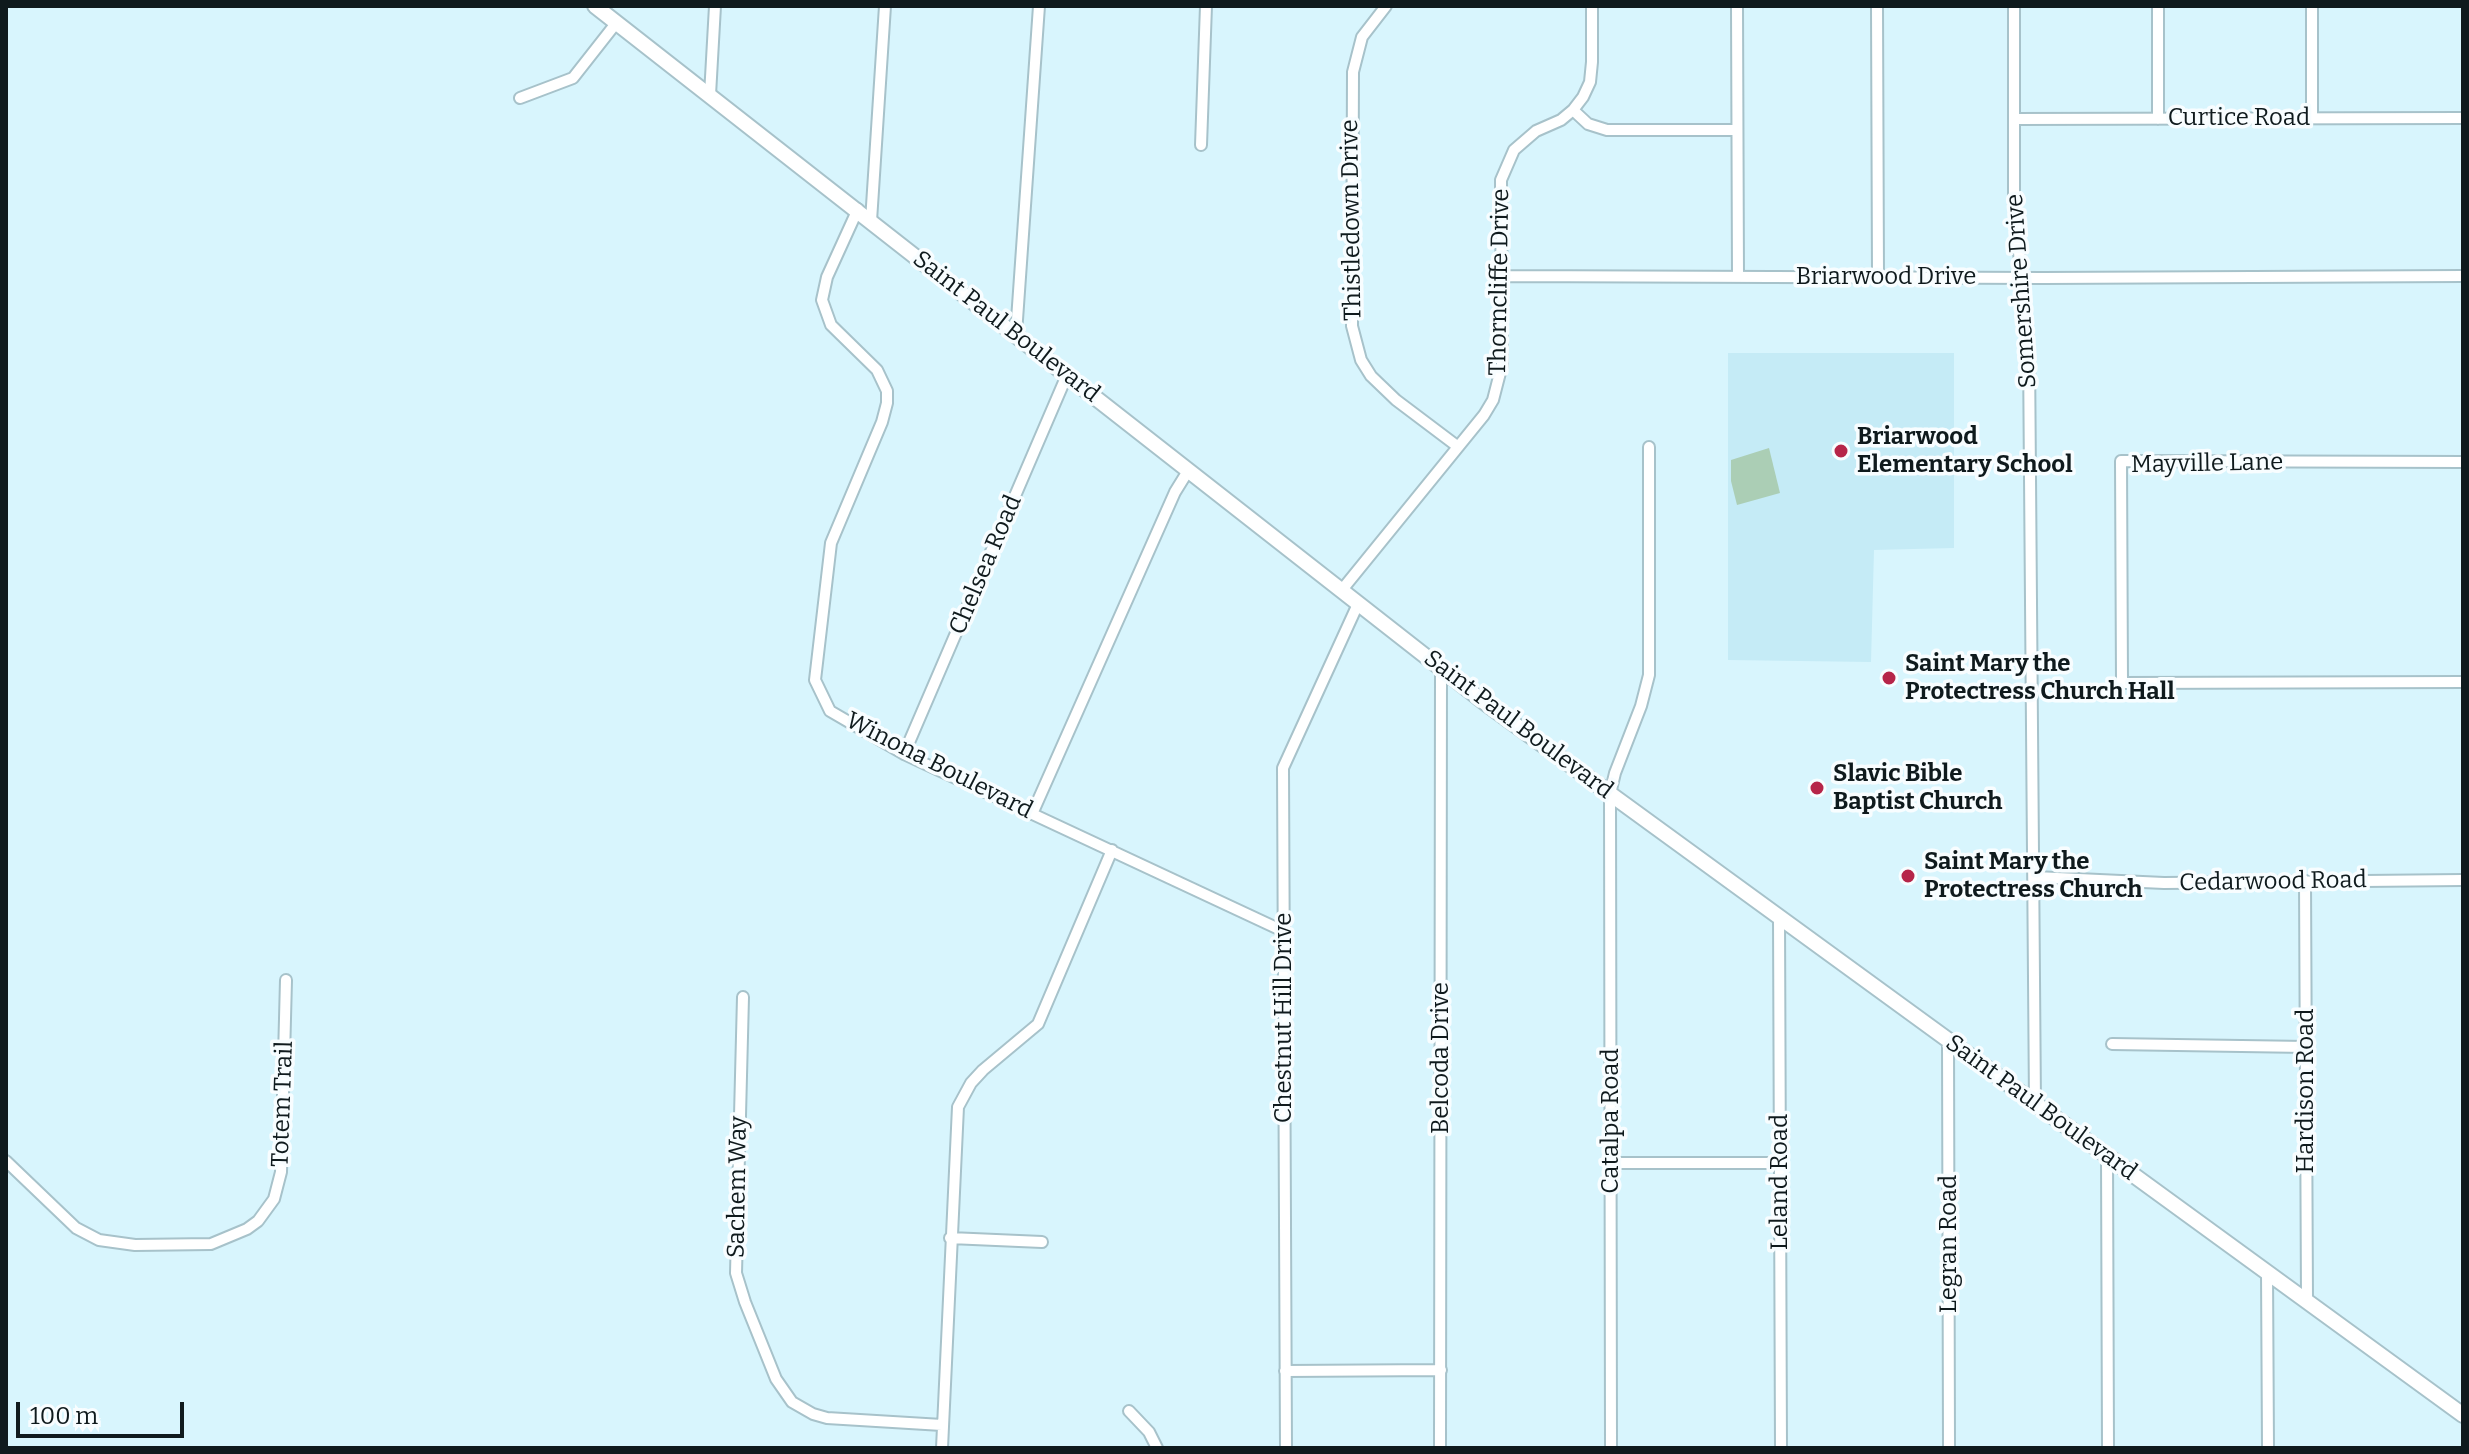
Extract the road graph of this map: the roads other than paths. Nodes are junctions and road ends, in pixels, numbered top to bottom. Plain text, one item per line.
1 (595, 6) edge
2 (715, 6) edge
3 (885, 6) edge
4 (1039, 6) edge
5 (1206, 6) edge
6 (1386, 6) edge
7 (1592, 6) edge
8 (1737, 6) edge
9 (1877, 6) edge
10 (2014, 6) edge
11 (2158, 6) edge
12 (2312, 6) edge
13 (617, 22) junction
14 (710, 95) junction
15 (520, 98) dead end
16 (1573, 110) junction
17 (2312, 118) junction
18 (2463, 118) edge
19 (2014, 119) junction
20 (2158, 119) junction
21 (1737, 130) junction
22 (1201, 145) dead end
23 (858, 209) junction
24 (871, 221) junction
25 (1501, 276) junction
26 (2463, 276) edge
27 (1738, 277) junction
28 (1878, 277) junction
29 (2022, 278) junction
30 (1016, 334) junction
31 (1067, 375) junction
32 (1457, 446) junction
33 (1649, 447) dead end
34 (2463, 462) edge
35 (1188, 471) junction
36 (1341, 591) junction
37 (1358, 604) junction
38 (1441, 668) junction
39 (2463, 682) edge
40 (904, 754) junction
41 (1610, 794) junction
42 (1032, 814) junction
43 (1112, 850) junction
44 (2035, 877) junction
45 (2463, 880) edge
46 (2305, 881) junction
47 (1779, 917) junction
48 (1283, 931) junction
49 (286, 980) dead end
50 (743, 997) dead end
51 (1948, 1040) junction
52 (2112, 1044) dead end
53 (2306, 1047) junction
54 (2035, 1104) junction
55 (2107, 1155) junction
56 (6, 1161) edge
57 (1611, 1163) junction
58 (1779, 1163) junction
59 (950, 1238) junction
60 (1042, 1242) dead end
61 (2267, 1272) junction
62 (2307, 1301) junction
63 (1441, 1370) junction
64 (1285, 1371) junction
65 (1129, 1411) dead end
66 (2463, 1415) edge
67 (942, 1425) junction
68 (942, 1448) edge
69 (1157, 1448) edge
70 (1286, 1448) edge
71 (1440, 1448) edge
72 (1611, 1448) edge
73 (1781, 1448) edge
74 (1949, 1448) edge
75 (2108, 1448) edge
76 (2268, 1448) edge

1 - 13 main road, Saint Paul Boulevard
2 - 14 street
3 - 24 street
4 - 30 street
5 - 22 street
6 - 32 street, Thistledown Drive
7 - 16 street
8 - 21 street
9 - 28 street
10 - 19 street, Somershire Drive
11 - 20 street
12 - 17 street
13 - 14 main road, Saint Paul Boulevard
13 - 15 street
14 - 23 main road, Saint Paul Boulevard
16 - 21 street
16 - 25 street, Thorncliffe Drive
17 - 18 street, Curtice Road
17 - 20 street, Curtice Road
19 - 20 street, Curtice Road
19 - 29 street, Somershire Drive
21 - 27 street
23 - 24 main road, Saint Paul Boulevard
23 - 40 street, Winona Boulevard
24 - 30 main road, Saint Paul Boulevard
25 - 27 street, Briarwood Drive
25 - 32 street, Thorncliffe Drive
26 - 29 street, Briarwood Drive
27 - 28 street, Briarwood Drive
28 - 29 street, Briarwood Drive
29 - 44 street, Somershire Drive
30 - 31 main road, Saint Paul Boulevard
31 - 35 main road, Saint Paul Boulevard
31 - 40 street, Chelsea Road
32 - 36 street, Thorncliffe Drive
33 - 41 street, Catalpa Road
34 - 39 street, Mayville Lane
35 - 36 main road, Saint Paul Boulevard
35 - 42 street
36 - 37 main road, Saint Paul Boulevard
37 - 38 main road, Saint Paul Boulevard
37 - 48 street, Chestnut Hill Drive
38 - 41 main road, Saint Paul Boulevard
38 - 63 street, Belcoda Drive
40 - 42 street, Winona Boulevard
41 - 47 main road, Saint Paul Boulevard
41 - 57 street, Catalpa Road
42 - 43 street, Winona Boulevard
43 - 48 street, Winona Boulevard
43 - 59 street
44 - 46 street, Cedarwood Road
44 - 54 street, Somershire Drive
45 - 46 street, Cedarwood Road
46 - 53 street, Hardison Road
47 - 51 main road, Saint Paul Boulevard
47 - 58 street, Leland Road
48 - 64 street, Chestnut Hill Drive
49 - 56 street, Totem Trail
50 - 67 street, Sachem Way
51 - 54 main road, Saint Paul Boulevard
51 - 74 street, Legran Road
52 - 53 street
53 - 62 street, Hardison Road
54 - 55 main road, Saint Paul Boulevard
55 - 61 main road, Saint Paul Boulevard
55 - 75 street
57 - 58 street
57 - 72 street, Catalpa Road
58 - 73 street, Leland Road
59 - 60 street
59 - 67 street
61 - 62 main road, Saint Paul Boulevard
61 - 76 street
62 - 66 main road, Saint Paul Boulevard
63 - 64 street
63 - 71 street, Belcoda Drive
64 - 70 street, Chestnut Hill Drive
65 - 69 street
67 - 68 street

